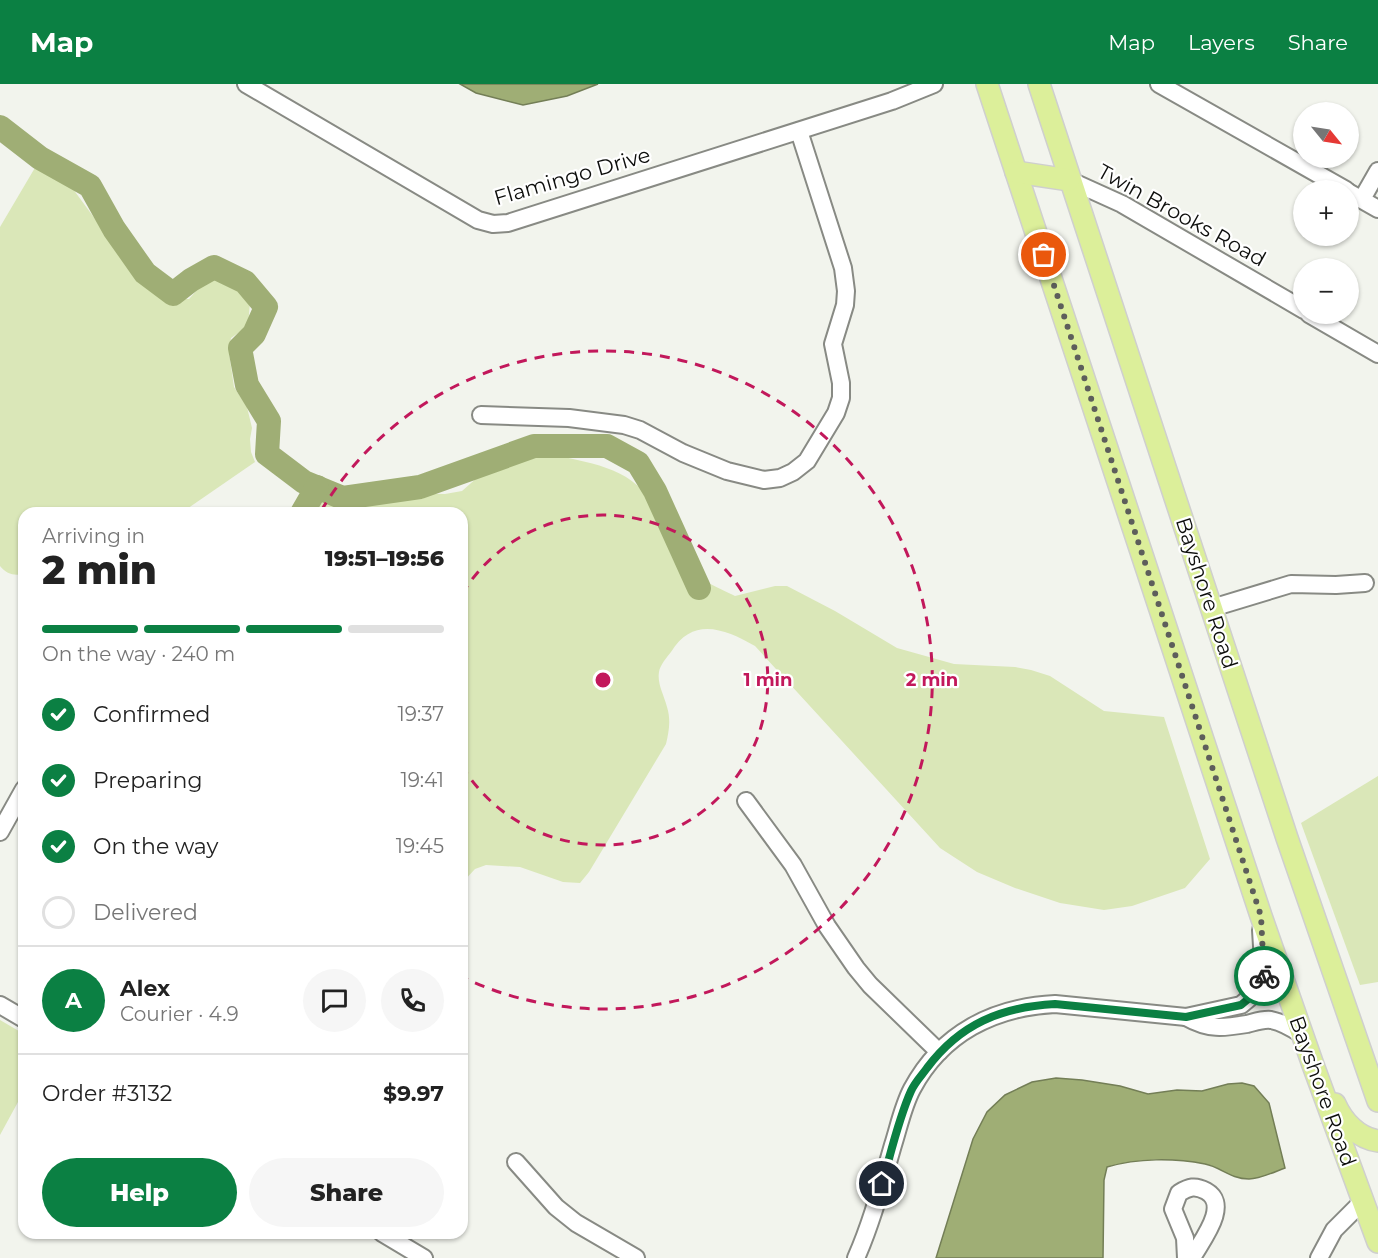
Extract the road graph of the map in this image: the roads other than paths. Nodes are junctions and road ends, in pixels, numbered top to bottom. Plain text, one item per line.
1 (246, 84) edge
2 (934, 84) edge
3 (987, 84) edge
4 (1039, 84) edge
5 (1159, 84) edge
6 (799, 130) junction
7 (1378, 171) edge
8 (1016, 172) junction
9 (1069, 180) junction
10 (1327, 180) edge
11 (1359, 188) edge
12 (1359, 198) edge
13 (1378, 209) edge
14 (1293, 304) edge
15 (1327, 324) edge
16 (1378, 354) edge
17 (481, 415) dead end
18 (1365, 583) dead end
19 (1212, 608) junction
20 (18, 800) edge
21 (746, 801) dead end
22 (0, 832) edge
23 (1261, 916) junction
24 (0, 1005) edge
25 (18, 1016) edge
26 (1186, 1017) junction
27 (1303, 1039) junction
28 (939, 1052) junction
29 (1378, 1101) edge
30 (1378, 1141) edge
31 (516, 1161) dead end
32 (1363, 1201) junction
33 (392, 1239) edge
34 (1378, 1242) edge
35 (424, 1258) edge
36 (636, 1258) edge
37 (856, 1258) edge
38 (1186, 1258) edge
39 (1192, 1258) edge
40 (1319, 1258) edge

1 - 6 street, Flamingo Drive
2 - 6 street, Flamingo Drive
3 - 8 main road, Bayshore Road
4 - 9 main road, Bayshore Road
5 - 10 street
6 - 17 street
7 - 11 street
8 - 9 main road
8 - 23 main road, Bayshore Road
9 - 14 street, Twin Brooks Road
9 - 19 main road, Bayshore Road
12 - 13 street
15 - 16 street
18 - 19 street
19 - 29 main road, Bayshore Road
20 - 22 street
21 - 28 street
23 - 26 street
23 - 27 main road, Bayshore Road
24 - 25 street
26 - 27 street
26 - 28 street
27 - 30 main road
27 - 32 main road, Bayshore Road
28 - 37 street
31 - 36 street
32 - 34 main road, Bayshore Road
32 - 40 street
33 - 35 street
38 - 39 street

